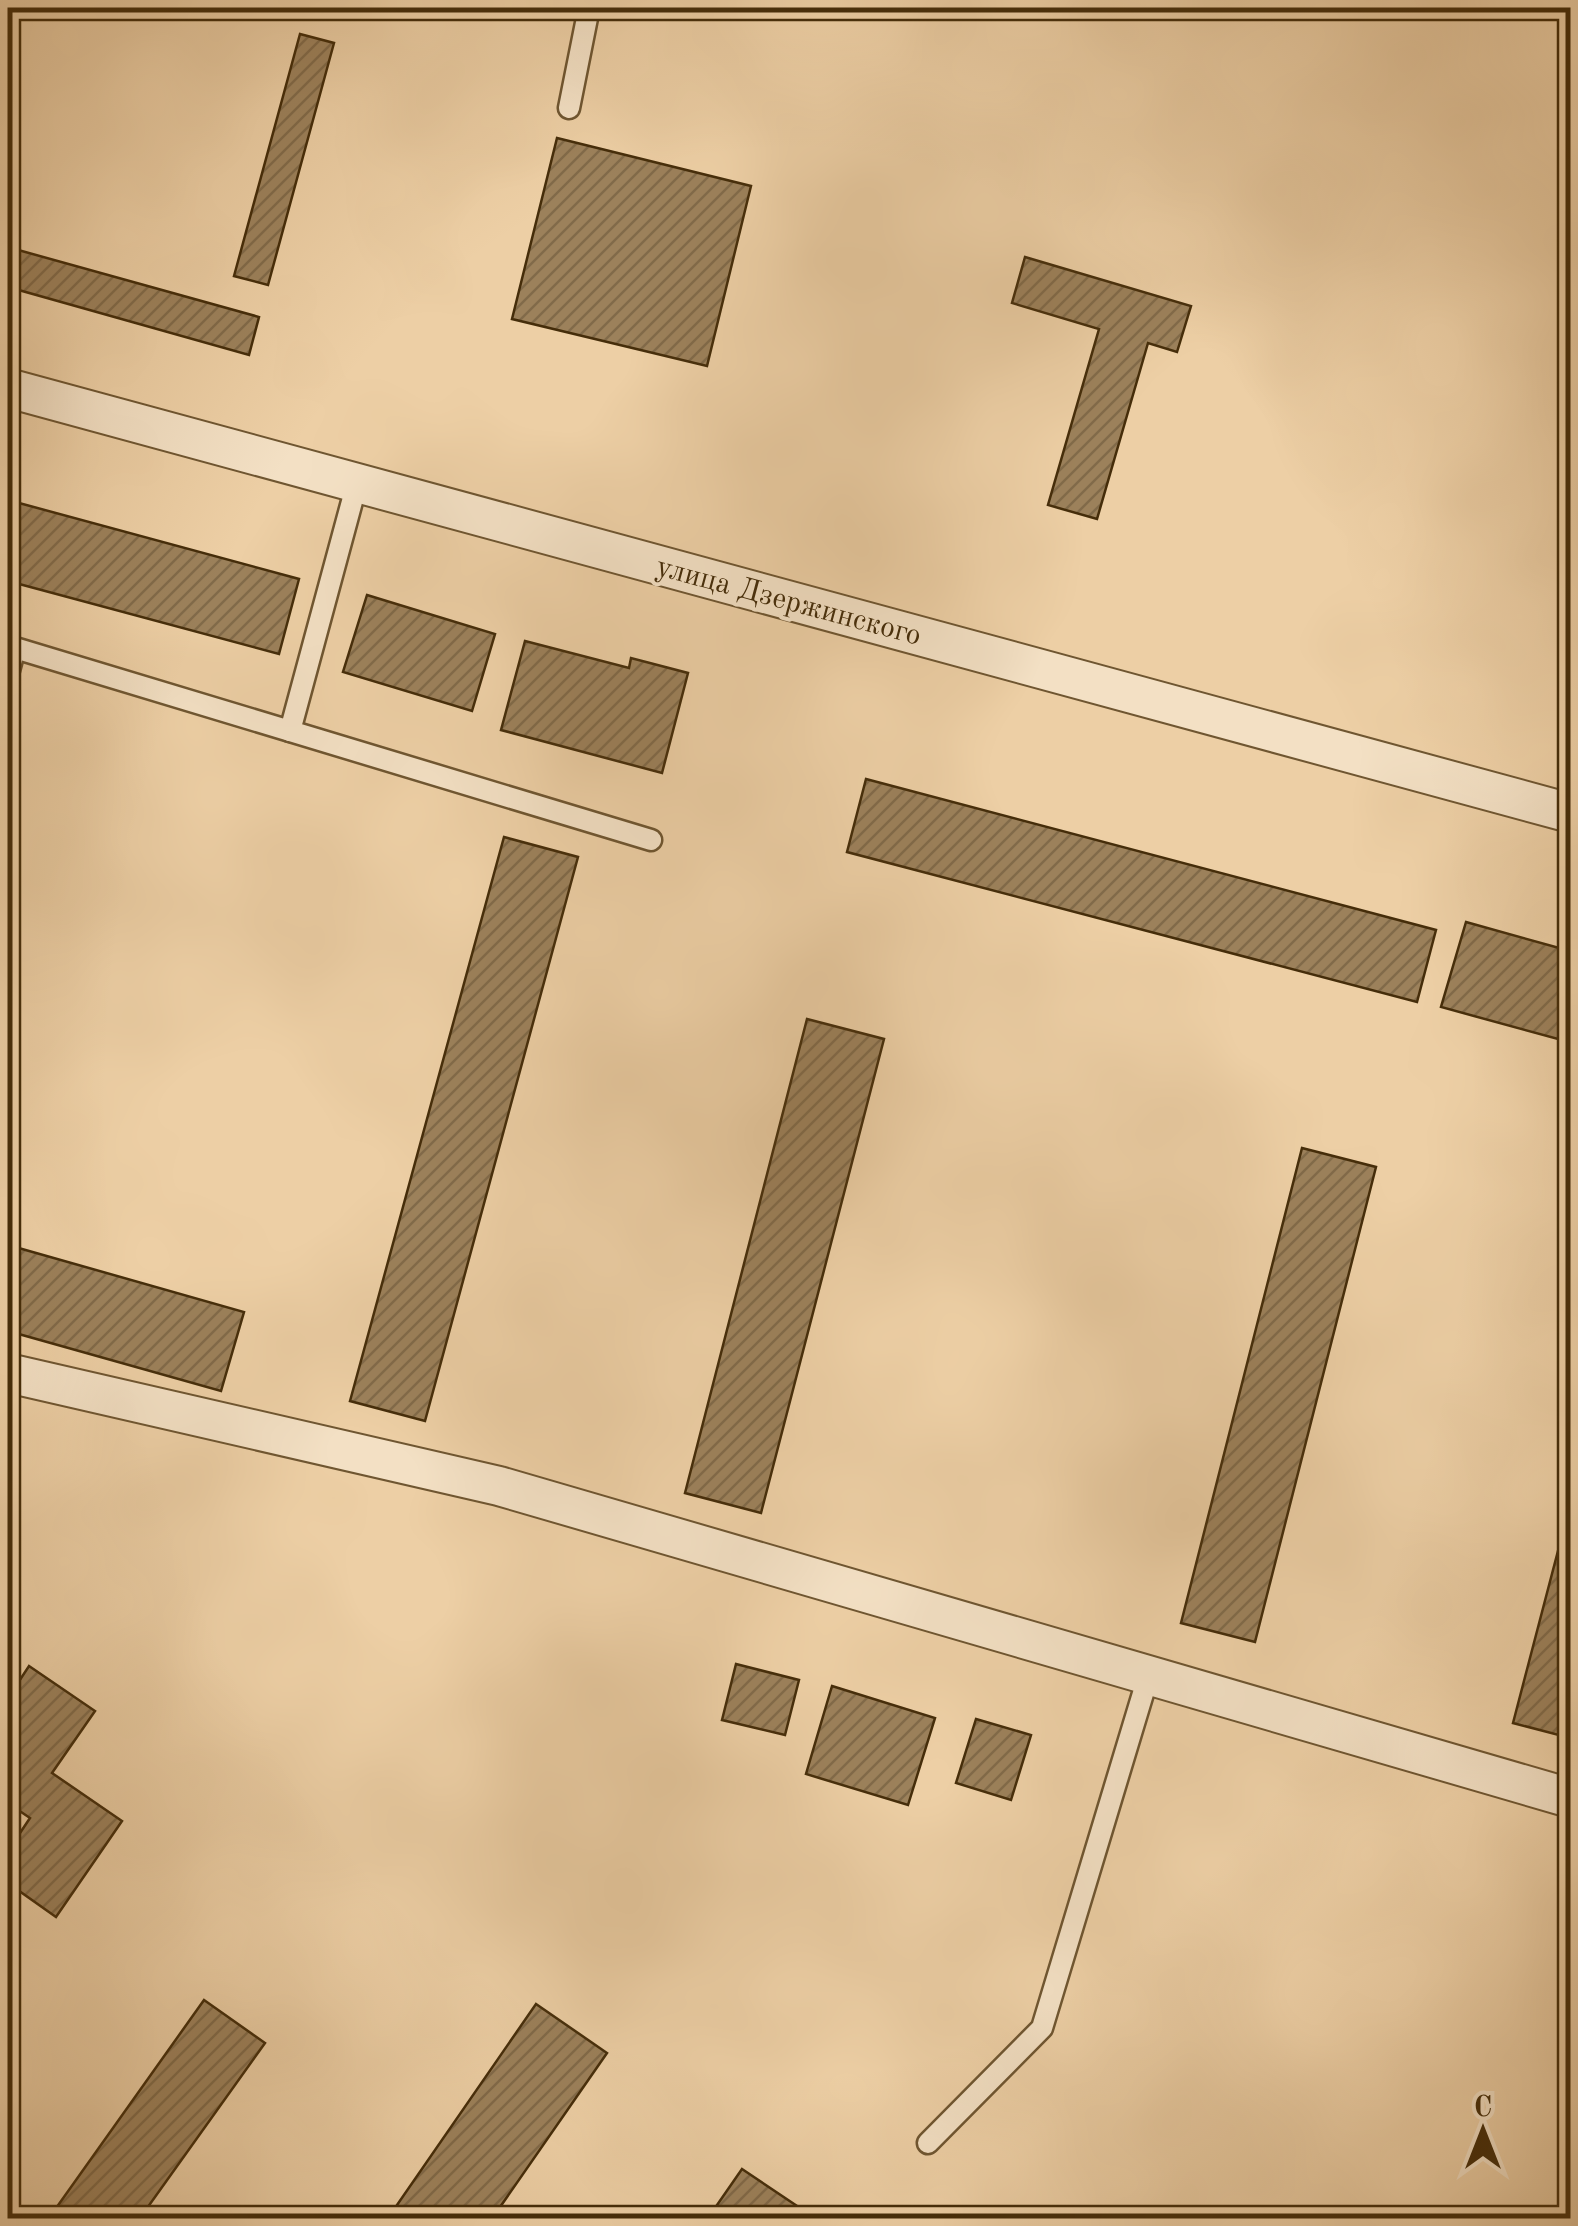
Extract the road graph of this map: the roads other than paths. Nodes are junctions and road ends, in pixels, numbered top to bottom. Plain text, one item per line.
1 (589, 8) edge
2 (569, 108) dead end
3 (8, 388) edge
4 (357, 483) junction
5 (11, 647) edge
6 (8, 674) edge
7 (290, 731) junction
8 (1570, 812) edge
9 (650, 840) dead end
10 (8, 1372) edge
11 (1148, 1677) junction
12 (1570, 1798) edge
13 (928, 2143) dead end

1 - 2 lane
3 - 4 street, улица Дзержинского
4 - 7 lane
4 - 8 street, улица Дзержинского
5 - 6 lane
5 - 7 lane
7 - 9 lane
10 - 11 street
11 - 12 street
11 - 13 lane

